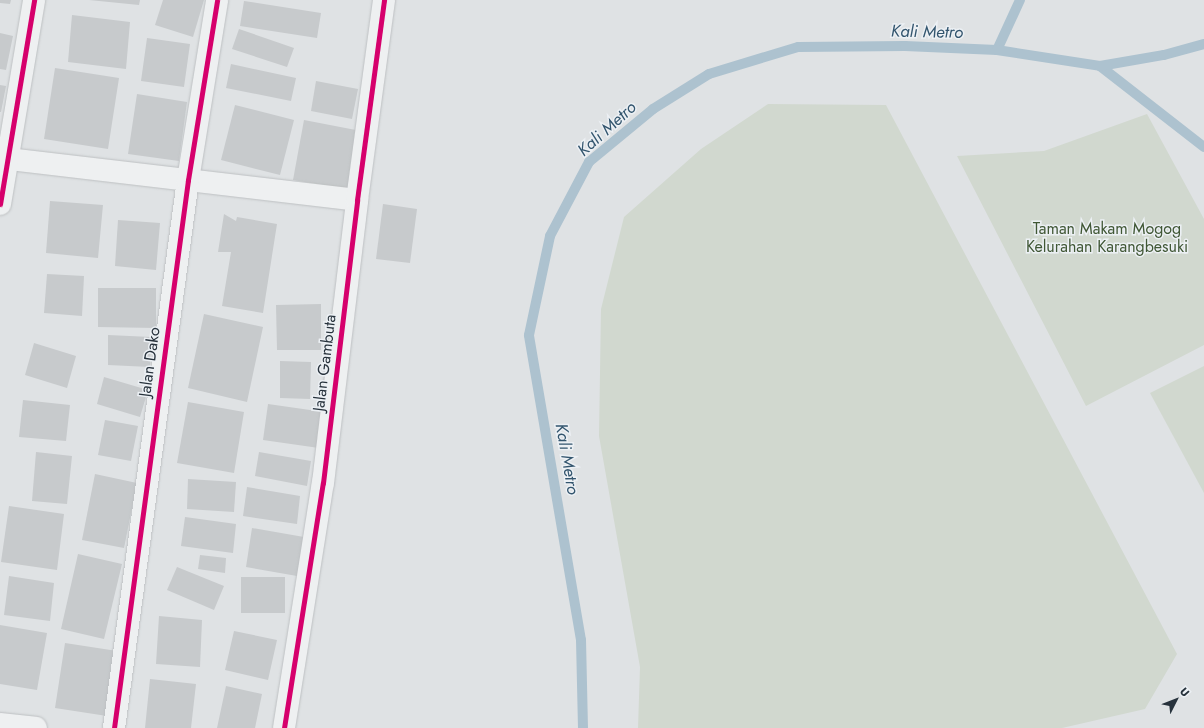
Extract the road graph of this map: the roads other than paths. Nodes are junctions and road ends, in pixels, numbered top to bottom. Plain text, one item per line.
1 (34, 0) edge
2 (217, 0) edge
3 (384, 0) edge
4 (3, 158) edge
5 (188, 180) junction
6 (357, 200) junction
7 (0, 204) edge
8 (114, 728) edge
9 (284, 728) edge

1 - 4 street
2 - 5 street, Jalan Dako
3 - 6 street, Jalan Gambuta
4 - 5 street
4 - 7 street
5 - 6 street
5 - 8 street, Jalan Dako
6 - 9 street, Jalan Gambuta

